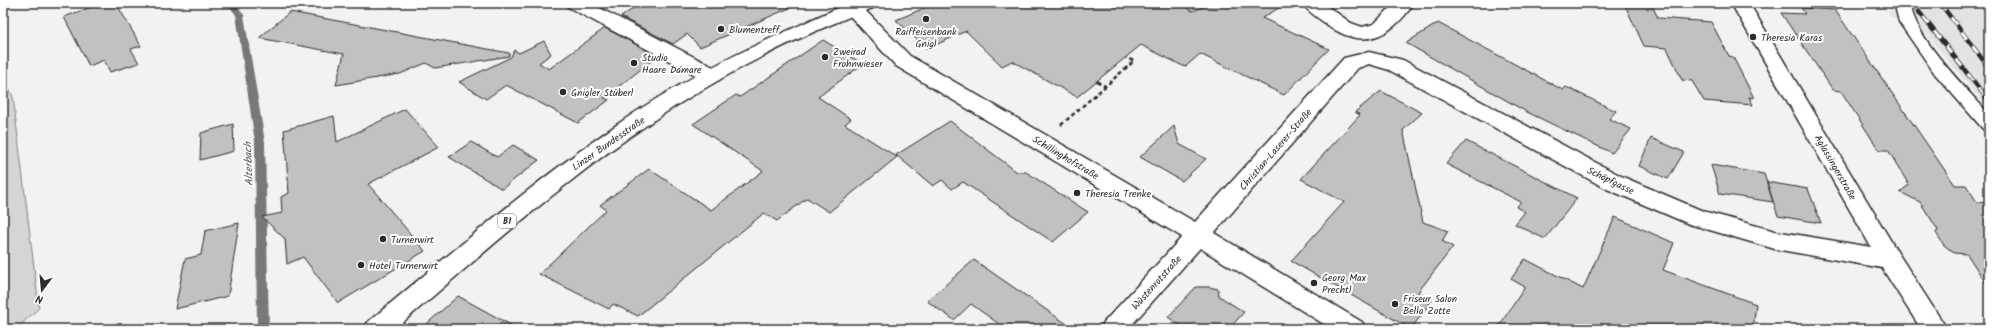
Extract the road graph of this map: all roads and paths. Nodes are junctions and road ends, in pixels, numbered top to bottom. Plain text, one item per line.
1 (575, 3) edge
2 (1311, 3) edge
3 (1404, 3) edge
4 (1740, 3) edge
5 (1908, 3) edge
6 (856, 5) edge
7 (1126, 58) dead end
8 (1350, 63) joint
9 (712, 75) junction
10 (1097, 82) dead end
11 (1105, 86) junction
12 (1989, 126) edge
13 (1041, 142) junction
14 (1198, 235) junction
15 (1890, 260) junction
16 (377, 329) edge
17 (1113, 329) edge
18 (1353, 329) edge
19 (1934, 329) edge

1 - 9 street
2 - 3 street
4 - 15 street, Aglassingerstraße
5 - 12 lane
6 - 9 street, Linzer Bundesstraße / B1
6 - 13 street, Schillinghofstraße
7 - 11 path
8 - 14 street, Christian-Laserer-Straße
8 - 15 street, Schöpfgasse
9 - 16 street, Linzer Bundesstraße / B1
10 - 11 path
11 - 13 path
13 - 14 street, Schillinghofstraße
14 - 17 street, Wüstenrotstraße
14 - 18 street, Schillinghofstraße
15 - 19 street, Aglassingerstraße

